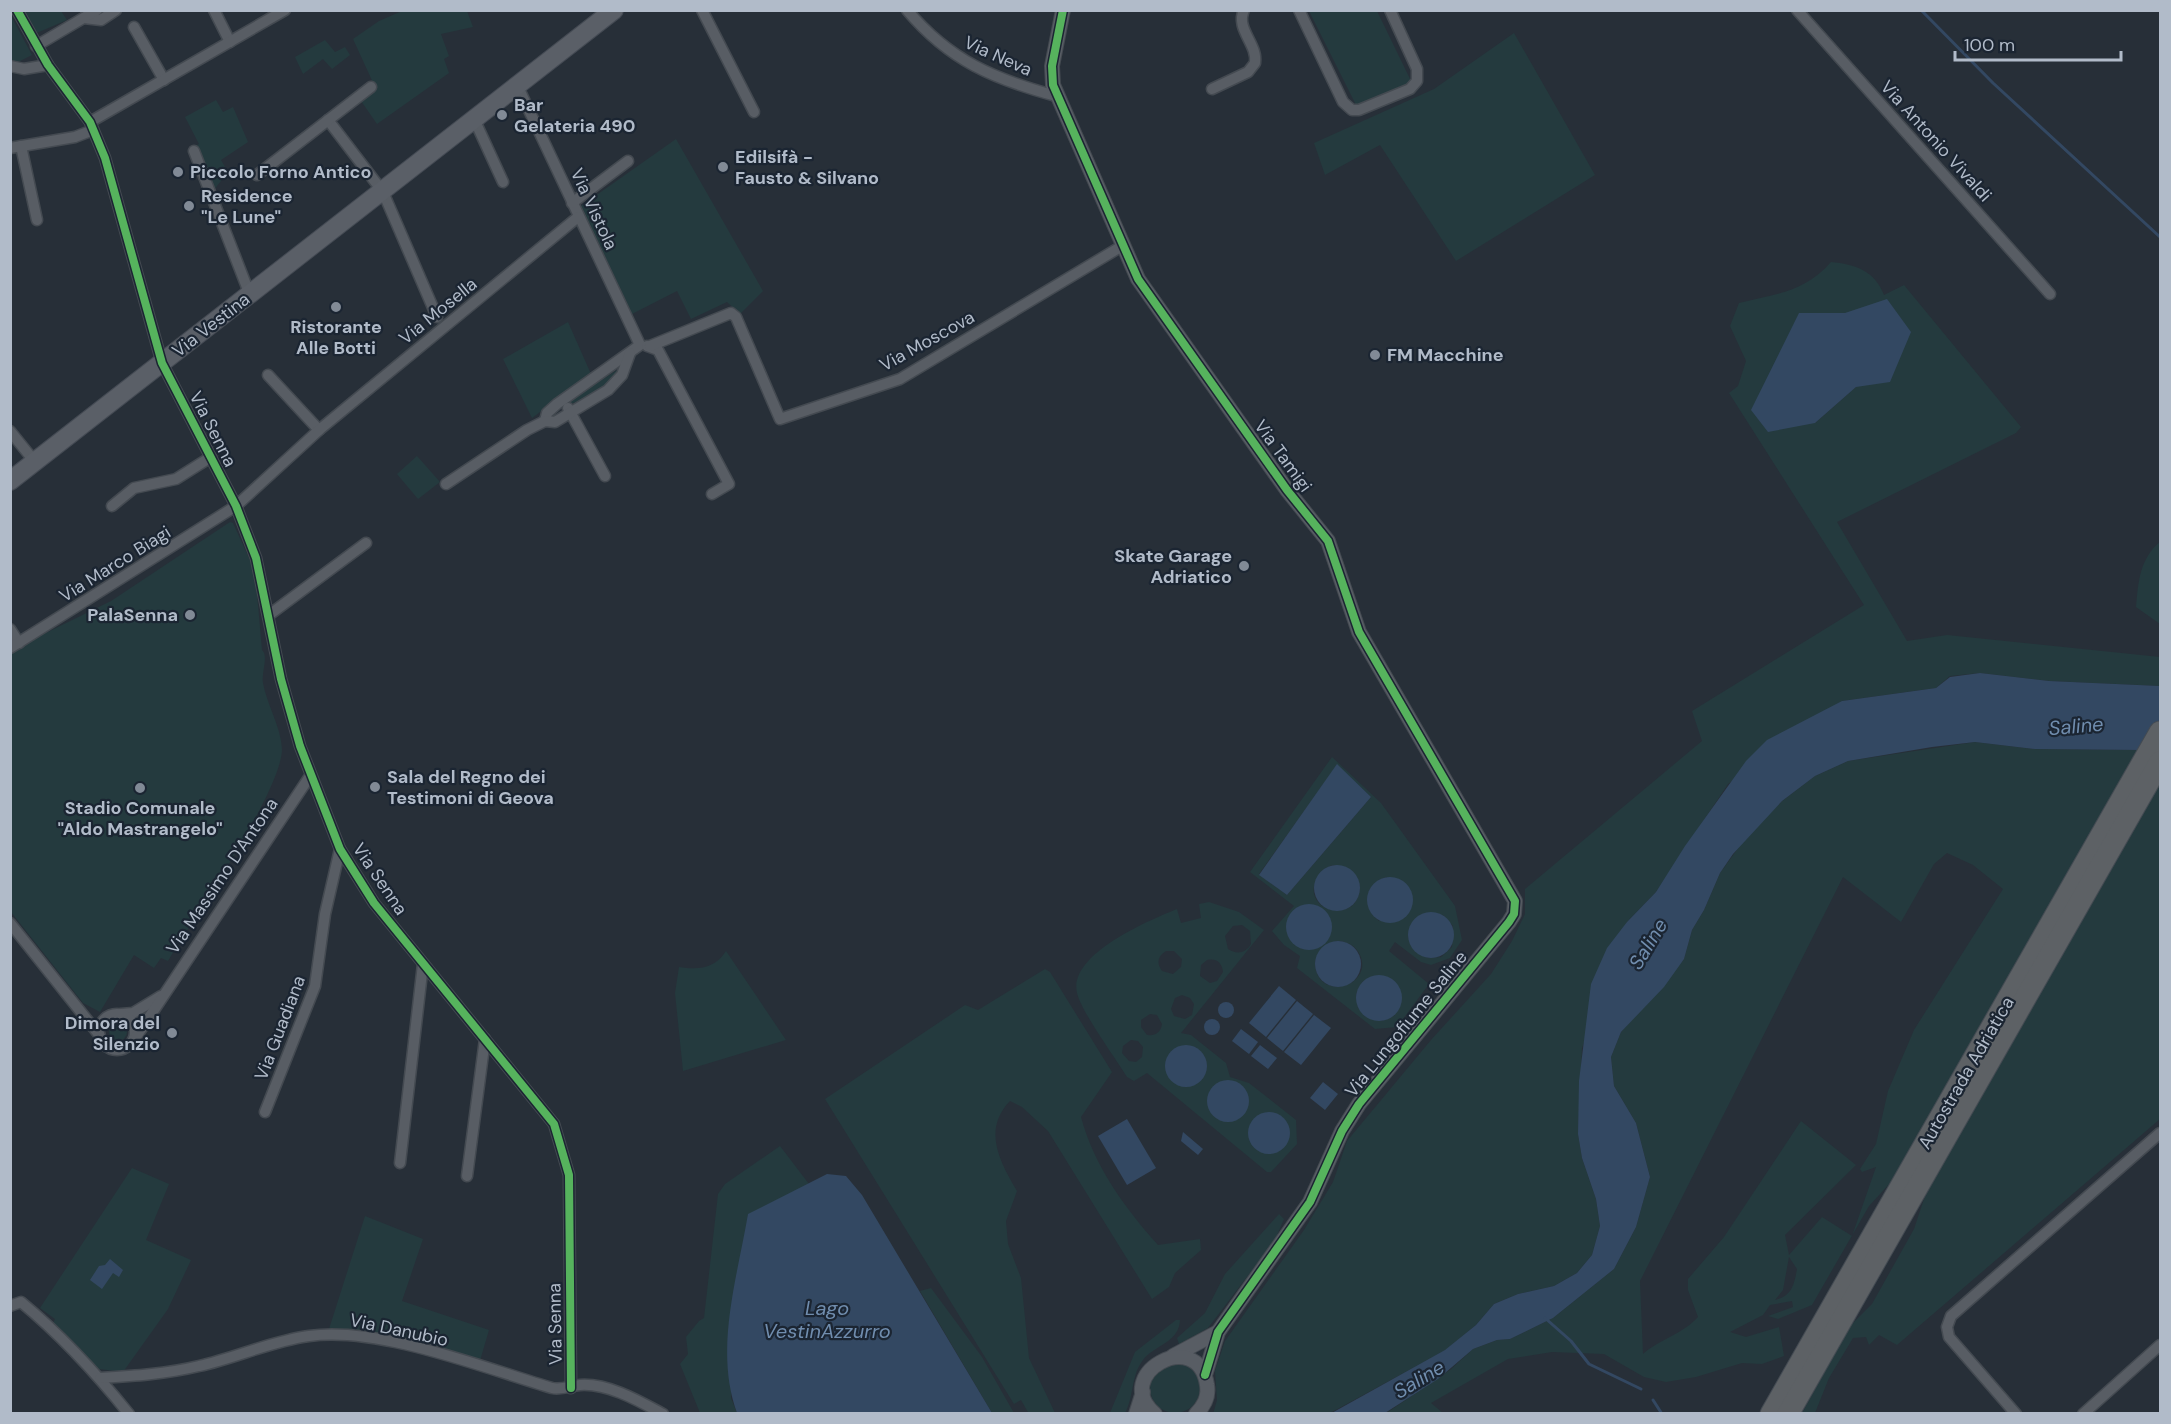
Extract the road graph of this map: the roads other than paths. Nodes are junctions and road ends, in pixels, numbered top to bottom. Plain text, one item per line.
1 (17, 10) edge
2 (97, 10) edge
3 (116, 10) edge
4 (214, 10) edge
5 (285, 10) edge
6 (614, 10) edge
7 (702, 10) edge
8 (907, 10) edge
9 (1063, 10) edge
10 (1244, 10) edge
11 (1299, 10) edge
12 (1390, 10) edge
13 (1797, 10) edge
14 (84, 18) junction
15 (134, 27) dead end
16 (230, 42) junction
17 (36, 46) junction
18 (48, 65) junction
19 (10, 66) edge
20 (164, 80) junction
21 (371, 87) dead end
22 (518, 87) junction
23 (1212, 89) dead end
24 (1056, 96) junction
25 (754, 112) dead end
26 (328, 120) junction
27 (475, 121) junction
28 (91, 126) junction
29 (16, 147) edge
30 (194, 151) dead end
31 (628, 161) dead end
32 (257, 175) dead end
33 (503, 182) dead end
34 (383, 192) junction
35 (572, 203) junction
36 (578, 217) junction
37 (37, 220) dead end
38 (1122, 246) junction
39 (2050, 294) dead end
40 (250, 295) junction
41 (437, 317) dead end
42 (645, 346) junction
43 (630, 353) junction
44 (162, 363) junction
45 (268, 375) dead end
46 (562, 400) junction
47 (570, 412) junction
48 (545, 421) junction
49 (319, 430) junction
50 (10, 431) edge
51 (211, 457) junction
52 (35, 462) junction
53 (605, 476) dead end
54 (10, 481) edge
55 (446, 484) dead end
56 (712, 494) dead end
57 (112, 506) dead end
58 (236, 506) junction
59 (366, 543) dead end
60 (269, 615) junction
61 (10, 629) edge
62 (15, 646) edge
63 (2160, 732) edge
64 (2160, 762) edge
65 (310, 776) junction
66 (2108, 838) junction
67 (340, 849) junction
68 (1514, 914) joint
69 (10, 922) edge
70 (423, 964) junction
71 (164, 994) junction
72 (77, 1008) junction
73 (121, 1014) junction
74 (104, 1020) junction
75 (100, 1036) junction
76 (485, 1039) junction
77 (134, 1040) junction
78 (265, 1112) dead end
79 (2160, 1132) edge
80 (400, 1162) dead end
81 (467, 1176) dead end
82 (10, 1306) edge
83 (1218, 1332) junction
84 (2160, 1345) edge
85 (1172, 1357) junction
86 (1205, 1376) junction
87 (100, 1378) junction
88 (571, 1388) junction
89 (1143, 1392) junction
90 (1201, 1410) edge
91 (129, 1413) edge
92 (663, 1413) edge
93 (1136, 1413) edge
94 (1155, 1413) edge
95 (1771, 1413) edge
96 (1788, 1413) edge
97 (2016, 1413) edge
98 (2083, 1413) edge

1 - 17 street, Via Senna
2 - 14 street
3 - 14 street
4 - 16 street
5 - 16 street
6 - 22 main road, Via Vestina
7 - 25 street
8 - 24 street, Via Neva
9 - 24 street, Via Tamigi
10 - 23 street
11 - 12 street
13 - 39 street, Via Antonio Vivaldi
14 - 17 street
15 - 20 street
16 - 20 street
17 - 18 street, Via Senna
18 - 19 street
18 - 28 street, Via Senna
20 - 28 street
21 - 26 street
22 - 27 main road, Via Vestina
22 - 35 street, Via Vistola
24 - 38 street, Via Tamigi
26 - 32 street
26 - 34 street
27 - 33 street
27 - 34 main road, Via Vestina
28 - 29 street
28 - 44 street, Via Senna
29 - 37 street
30 - 40 street
31 - 35 street
34 - 40 main road, Via Vestina
34 - 41 street
35 - 36 street, Via Vistola
36 - 42 street, Via Vistola
36 - 49 street, Via Mosella
38 - 42 street, Via Moscova
38 - 68 street, Via Tamigi
40 - 44 main road, Via Vestina
42 - 43 street
42 - 56 street, Via Vistola
43 - 46 street
43 - 47 street
44 - 51 street, Via Senna
44 - 52 main road, Via Vestina
45 - 49 street
46 - 47 street
46 - 48 street
47 - 48 street
47 - 53 street
48 - 55 street
49 - 58 street, Via Mosella
50 - 52 street
51 - 57 street
51 - 58 street, Via Senna
52 - 54 main road, Via Vestina
58 - 60 street, Via Senna
58 - 62 street, Via Marco Biagi
59 - 60 street
60 - 65 street, Via Senna
61 - 62 street
63 - 66 highway, Autostrada Adriatica
64 - 66 highway, Autostrada Adriatica
65 - 67 street, Via Senna
65 - 71 street, Via Massimo D'Antona
66 - 95 highway, Autostrada Adriatica
66 - 96 highway, Autostrada Adriatica
67 - 70 street, Via Senna
67 - 78 street, Via Guadiana
68 - 83 street, Via Lungofiume Saline
69 - 72 street
70 - 76 street, Via Senna
70 - 80 street
71 - 73 street, Via Massimo D'Antona
71 - 77 street, Via Massimo D'Antona
72 - 74 street
72 - 75 street
73 - 74 street
73 - 77 street
74 - 75 street
75 - 77 street
76 - 81 street
76 - 88 street, Via Senna
79 - 97 street
82 - 87 street
83 - 85 street, Via Lungofiume Saline
83 - 86 street, Via Lungofiume Saline
84 - 98 street
85 - 86 street
85 - 89 street, Via Lungofiume Saline
86 - 90 street, Via Lungofiume Saline
87 - 88 street, Via Danubio
87 - 91 street
88 - 92 street, Via Danubio
89 - 93 street
89 - 94 street

